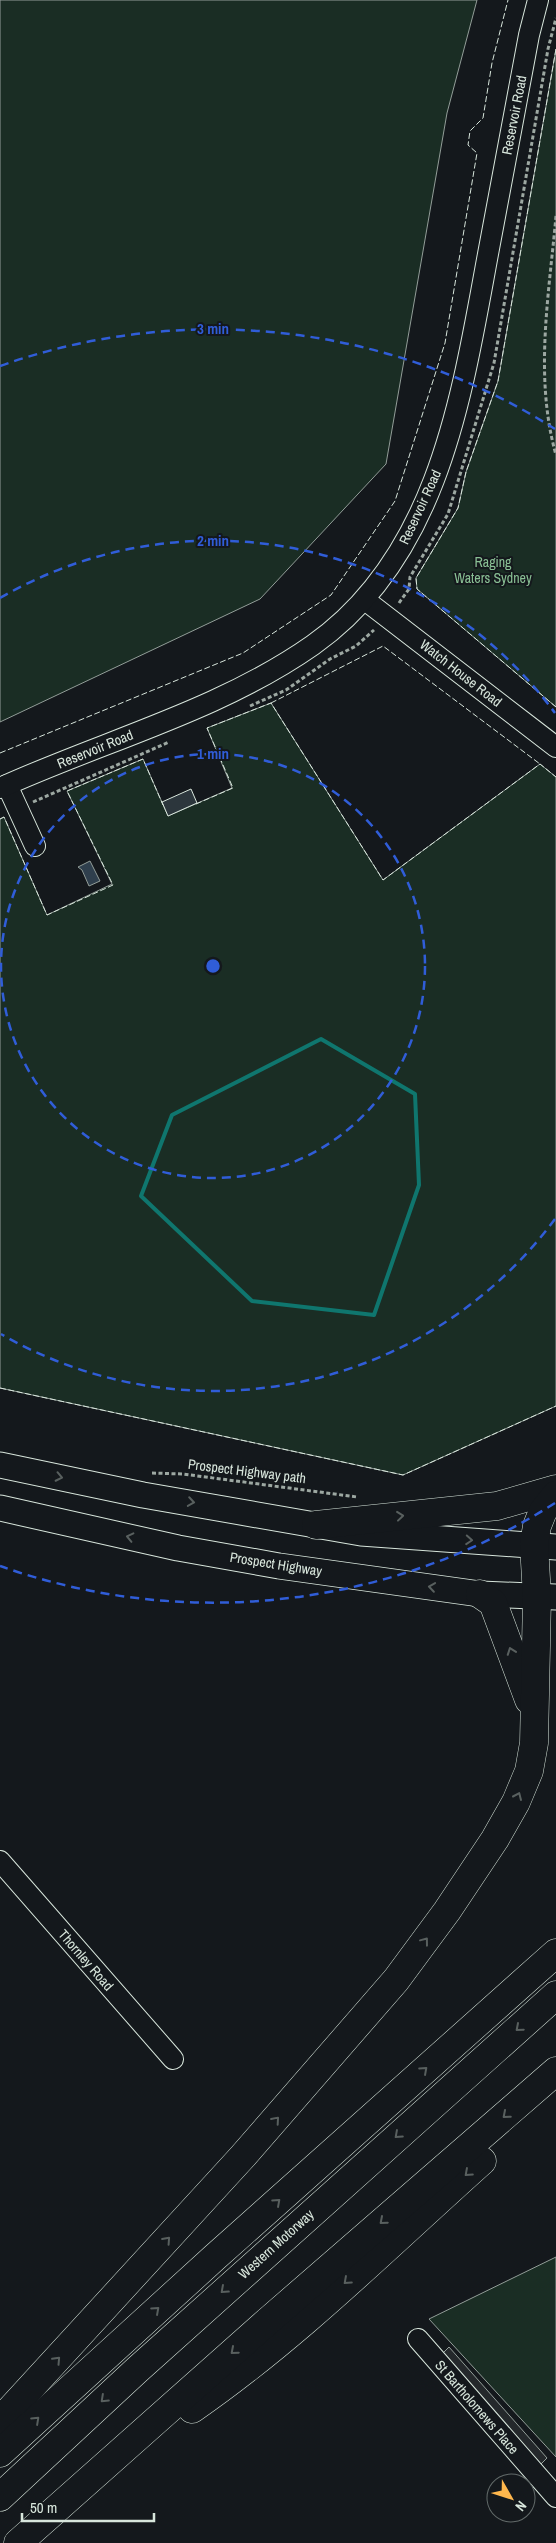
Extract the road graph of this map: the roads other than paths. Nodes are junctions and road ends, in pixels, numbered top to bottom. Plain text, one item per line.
1 (538, 0) edge
2 (365, 600) junction
3 (556, 747) edge
4 (3, 786) edge
5 (35, 846) dead end
6 (0, 1465) edge
7 (556, 1489) edge
8 (556, 1495) edge
9 (0, 1508) edge
10 (316, 1525) junction
11 (545, 1546) edge
12 (480, 1594) junction
13 (547, 1597) edge
14 (533, 1713) junction
15 (0, 1861) edge
16 (556, 1953) edge
17 (556, 1995) edge
18 (173, 2060) dead end
19 (556, 2071) edge
20 (556, 2093) edge
21 (418, 2339) dead end
22 (0, 2421) edge
23 (0, 2453) edge
24 (93, 2476) junction
25 (0, 2497) edge
26 (556, 2497) edge
27 (18, 2543) edge

1 - 2 street, Reservoir Road
2 - 3 street, Watch House Road
2 - 4 street, Reservoir Road
4 - 5 street
6 -> 10 main road
10 -> 7 highway
8 - 11 highway
12 -> 9 main road, Prospect Highway
10 -> 11 main road
11 - 13 highway
12 - 13 main road, Prospect Highway
14 -> 12 highway
13 - 14 highway
22 -> 14 highway
15 - 18 street, Thornley Road
23 -> 16 highway
17 -> 25 highway, Western Motorway
19 -> 24 highway
20 -> 24 highway
21 - 26 street, St Bartholomews Place
24 - 27 highway

